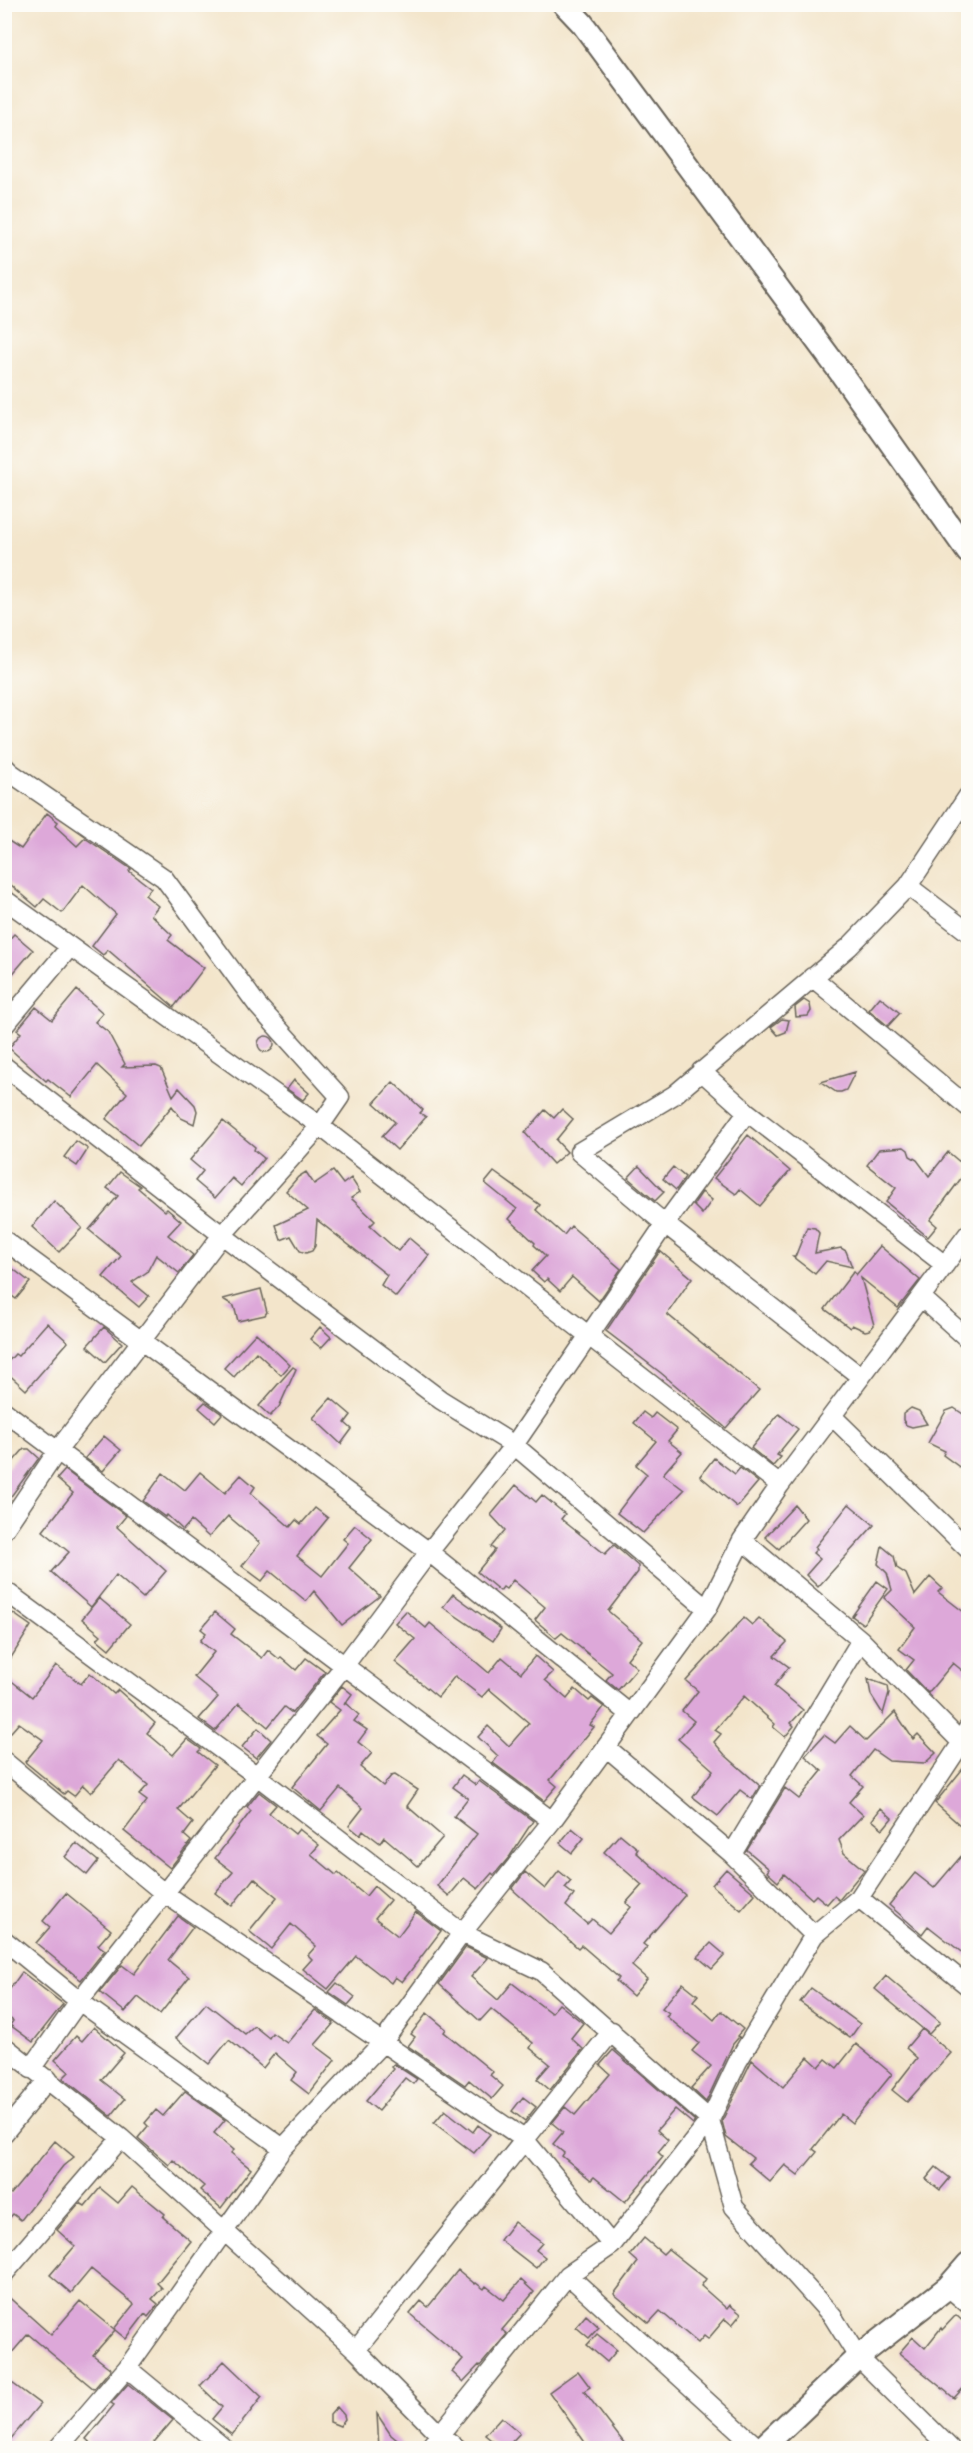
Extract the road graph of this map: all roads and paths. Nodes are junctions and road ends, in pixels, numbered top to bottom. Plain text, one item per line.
1 (564, 4) edge
2 (969, 552) edge
3 (7, 774) edge
4 (969, 796) edge
5 (908, 886) junction
6 (4, 899) edge
7 (969, 932) edge
8 (70, 947) junction
9 (812, 977) junction
10 (4, 1026) edge
11 (4, 1065) edge
12 (701, 1071) junction
13 (969, 1107) edge
14 (747, 1112) junction
15 (320, 1126) junction
16 (665, 1224) junction
17 (969, 1234) edge
18 (222, 1235) junction
19 (4, 1240) edge
20 (945, 1265) junction
21 (921, 1297) junction
22 (589, 1335) junction
23 (969, 1339) edge
24 (141, 1340) junction
25 (861, 1377) junction
26 (4, 1411) edge
27 (832, 1416) junction
28 (514, 1445) junction
29 (58, 1450) junction
30 (780, 1485) junction
31 (4, 1530) edge
32 (742, 1540) junction
33 (969, 1549) edge
34 (429, 1552) junction
35 (4, 1590) edge
36 (707, 1609) junction
37 (861, 1640) junction
38 (344, 1665) junction
39 (630, 1714) junction
40 (966, 1740) edge
41 (606, 1747) junction
42 (4, 1761) edge
43 (257, 1776) junction
44 (552, 1821) junction
45 (732, 1854) junction
46 (164, 1893) junction
47 (859, 1898) junction
48 (462, 1933) junction
49 (814, 1935) junction
50 (4, 1940) edge
51 (969, 1986) edge
52 (79, 2001) junction
53 (612, 2031) junction
54 (383, 2042) junction
55 (4, 2046) edge
56 (31, 2069) junction
57 (48, 2079) junction
58 (710, 2120) junction
59 (4, 2133) edge
60 (121, 2138) junction
61 (524, 2139) junction
62 (283, 2148) junction
63 (224, 2231) junction
64 (612, 2245) junction
65 (969, 2264) edge
66 (4, 2274) edge
67 (568, 2276) junction
68 (948, 2287) junction
69 (969, 2304) edge
70 (356, 2350) junction
71 (858, 2357) junction
72 (127, 2368) junction
73 (434, 2441) edge
74 (58, 2448) edge
75 (224, 2448) edge
76 (457, 2448) edge
77 (760, 2448) edge
78 (951, 2448) edge

1 - 2 street
3 - 15 street
4 - 5 street
5 - 7 street
5 - 9 street
6 - 8 street
8 - 10 street
8 - 15 street
9 - 12 street
9 - 13 street
11 - 18 street
12 - 14 street
12 - 16 street
14 - 16 street
14 - 20 street
15 - 18 street
15 - 22 street
16 - 22 street
16 - 25 street
17 - 20 street
18 - 24 street
18 - 28 street
19 - 24 street
20 - 21 street
21 - 23 street
21 - 25 street
22 - 28 street
22 - 30 street
24 - 29 street
24 - 34 street
25 - 27 street
26 - 29 street
27 - 30 street
27 - 33 street
28 - 34 street
28 - 36 street
29 - 31 street
29 - 38 street
30 - 32 street
32 - 36 street
32 - 37 street
34 - 38 street
34 - 39 street
35 - 43 street
36 - 39 street
37 - 40 street
37 - 45 street
38 - 43 street
38 - 44 street
39 - 41 street
40 - 47 street
41 - 44 street
41 - 45 street
42 - 46 street
43 - 46 street
43 - 48 street
44 - 48 street
45 - 49 street
46 - 52 street
46 - 54 street
47 - 49 street
47 - 51 street
48 - 53 street
48 - 54 street
49 - 58 street
50 - 52 street
52 - 56 street
52 - 62 street
53 - 58 street
53 - 61 street
54 - 61 street
54 - 62 street
55 - 56 street
56 - 57 street
57 - 59 street
57 - 60 street
58 - 64 street
58 - 71 street
60 - 63 street
60 - 66 street
61 - 64 street
61 - 70 street
62 - 63 street
63 - 70 street
63 - 72 street
64 - 67 street
65 - 68 street
67 - 73 street
67 - 77 street
68 - 69 street
68 - 71 street
70 - 73 street
71 - 77 street
71 - 78 street
72 - 74 street
72 - 75 street
73 - 76 street

